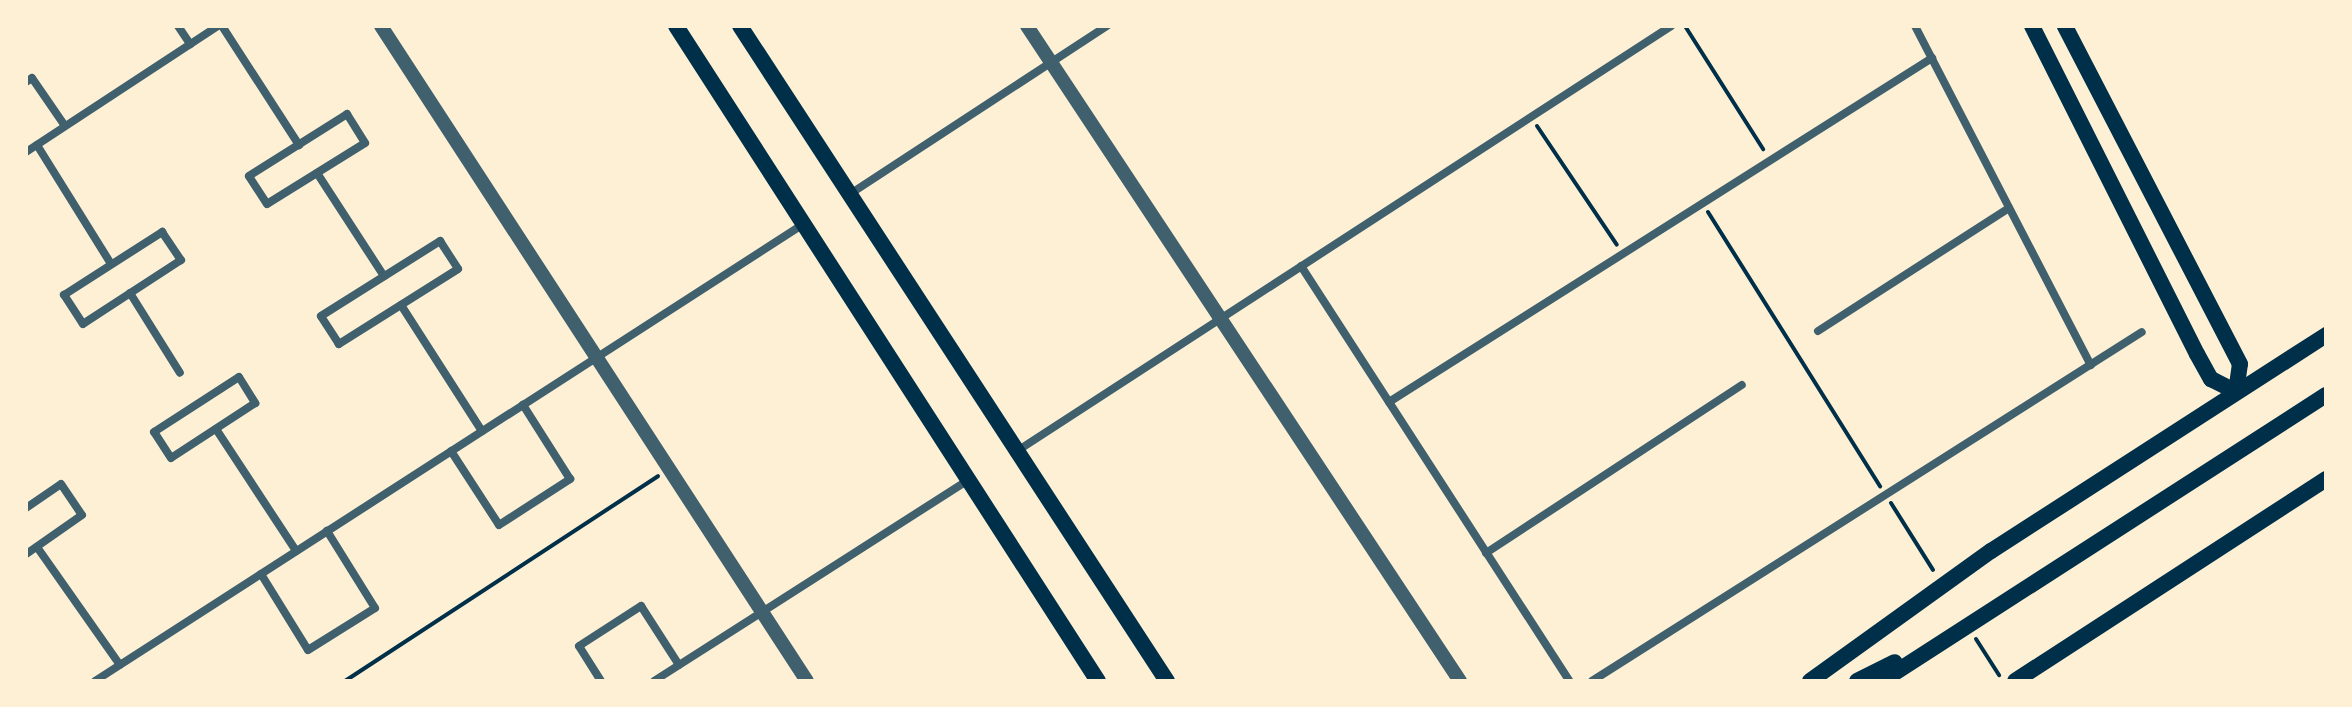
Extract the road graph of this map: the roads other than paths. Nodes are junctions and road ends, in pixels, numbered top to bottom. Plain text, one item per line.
1 (178, 26) edge
2 (220, 26) edge
3 (381, 26) edge
4 (676, 26) edge
5 (740, 26) edge
6 (1027, 26) edge
7 (1107, 26) edge
8 (1671, 26) edge
9 (1915, 26) edge
10 (2032, 26) edge
11 (2065, 26) edge
12 (190, 44) junction
13 (1932, 58) junction
14 (1051, 63) junction
15 (26, 82) edge
16 (65, 126) junction
17 (37, 145) junction
18 (299, 145) junction
19 (26, 152) edge
20 (317, 173) junction
21 (849, 195) junction
22 (2009, 208) junction
23 (802, 225) junction
24 (111, 264) junction
25 (1301, 266) junction
26 (384, 276) junction
27 (130, 293) junction
28 (401, 305) junction
29 (1220, 319) junction
30 (1818, 331) dead end
31 (2142, 332) dead end
32 (2326, 335) edge
33 (596, 358) junction
34 (2091, 365) junction
35 (180, 373) dead end
36 (1742, 385) dead end
37 (2236, 392) junction
38 (2326, 395) edge
39 (1389, 402) junction
40 (523, 405) junction
41 (216, 429) junction
42 (482, 431) junction
43 (451, 451) junction
44 (1014, 453) junction
45 (2326, 479) edge
46 (967, 481) junction
47 (26, 508) edge
48 (327, 531) junction
49 (37, 547) junction
50 (296, 551) junction
51 (1486, 553) junction
52 (26, 554) edge
53 (261, 574) junction
54 (2000, 609) junction
55 (762, 611) junction
56 (120, 665) junction
57 (679, 665) junction
58 (95, 681) edge
59 (601, 681) edge
60 (655, 681) edge
61 (807, 681) edge
62 (1098, 681) edge
63 (1167, 681) edge
64 (1460, 681) edge
65 (1569, 681) edge
66 (1592, 681) edge
67 (1810, 681) edge
68 (1857, 681) edge
69 (1882, 681) edge
70 (2015, 681) edge

1 - 12 street
2 - 12 street
2 - 18 street
3 - 33 street
4 - 23 main road
5 - 21 main road
6 - 14 street
7 - 14 street
8 - 25 street
9 - 13 street
10 - 37 main road
11 - 37 main road
12 - 16 street
13 - 22 street
13 - 39 street
14 - 21 street
14 - 29 street
15 - 16 street
16 - 17 street
17 - 19 street
17 - 24 street
18 - 20 street
18 - 20 street
20 - 26 street
21 - 44 main road
22 - 30 street
22 - 34 street
23 - 33 street
23 - 46 main road
24 - 27 street
24 - 27 street
25 - 29 street
25 - 39 street
26 - 28 street
26 - 28 street
27 - 35 street
28 - 42 street
29 - 44 street
29 - 64 street
31 - 34 street
32 - 37 main road
33 - 40 street
33 - 55 street
34 - 66 street
36 - 51 street
37 - 67 main road
38 - 54 main road
39 - 51 street
40 - 42 street
40 - 43 street
41 - 41 street
41 - 50 street
42 - 43 street
43 - 48 street
44 - 63 main road
45 - 70 main road
46 - 55 street
46 - 62 main road
47 - 49 street
48 - 50 street
48 - 53 street
49 - 52 street
49 - 56 street
50 - 53 street
51 - 65 street
53 - 56 street
54 - 68 main road
54 - 69 main road
55 - 57 street
55 - 61 street
56 - 58 street
57 - 59 street
57 - 60 street

